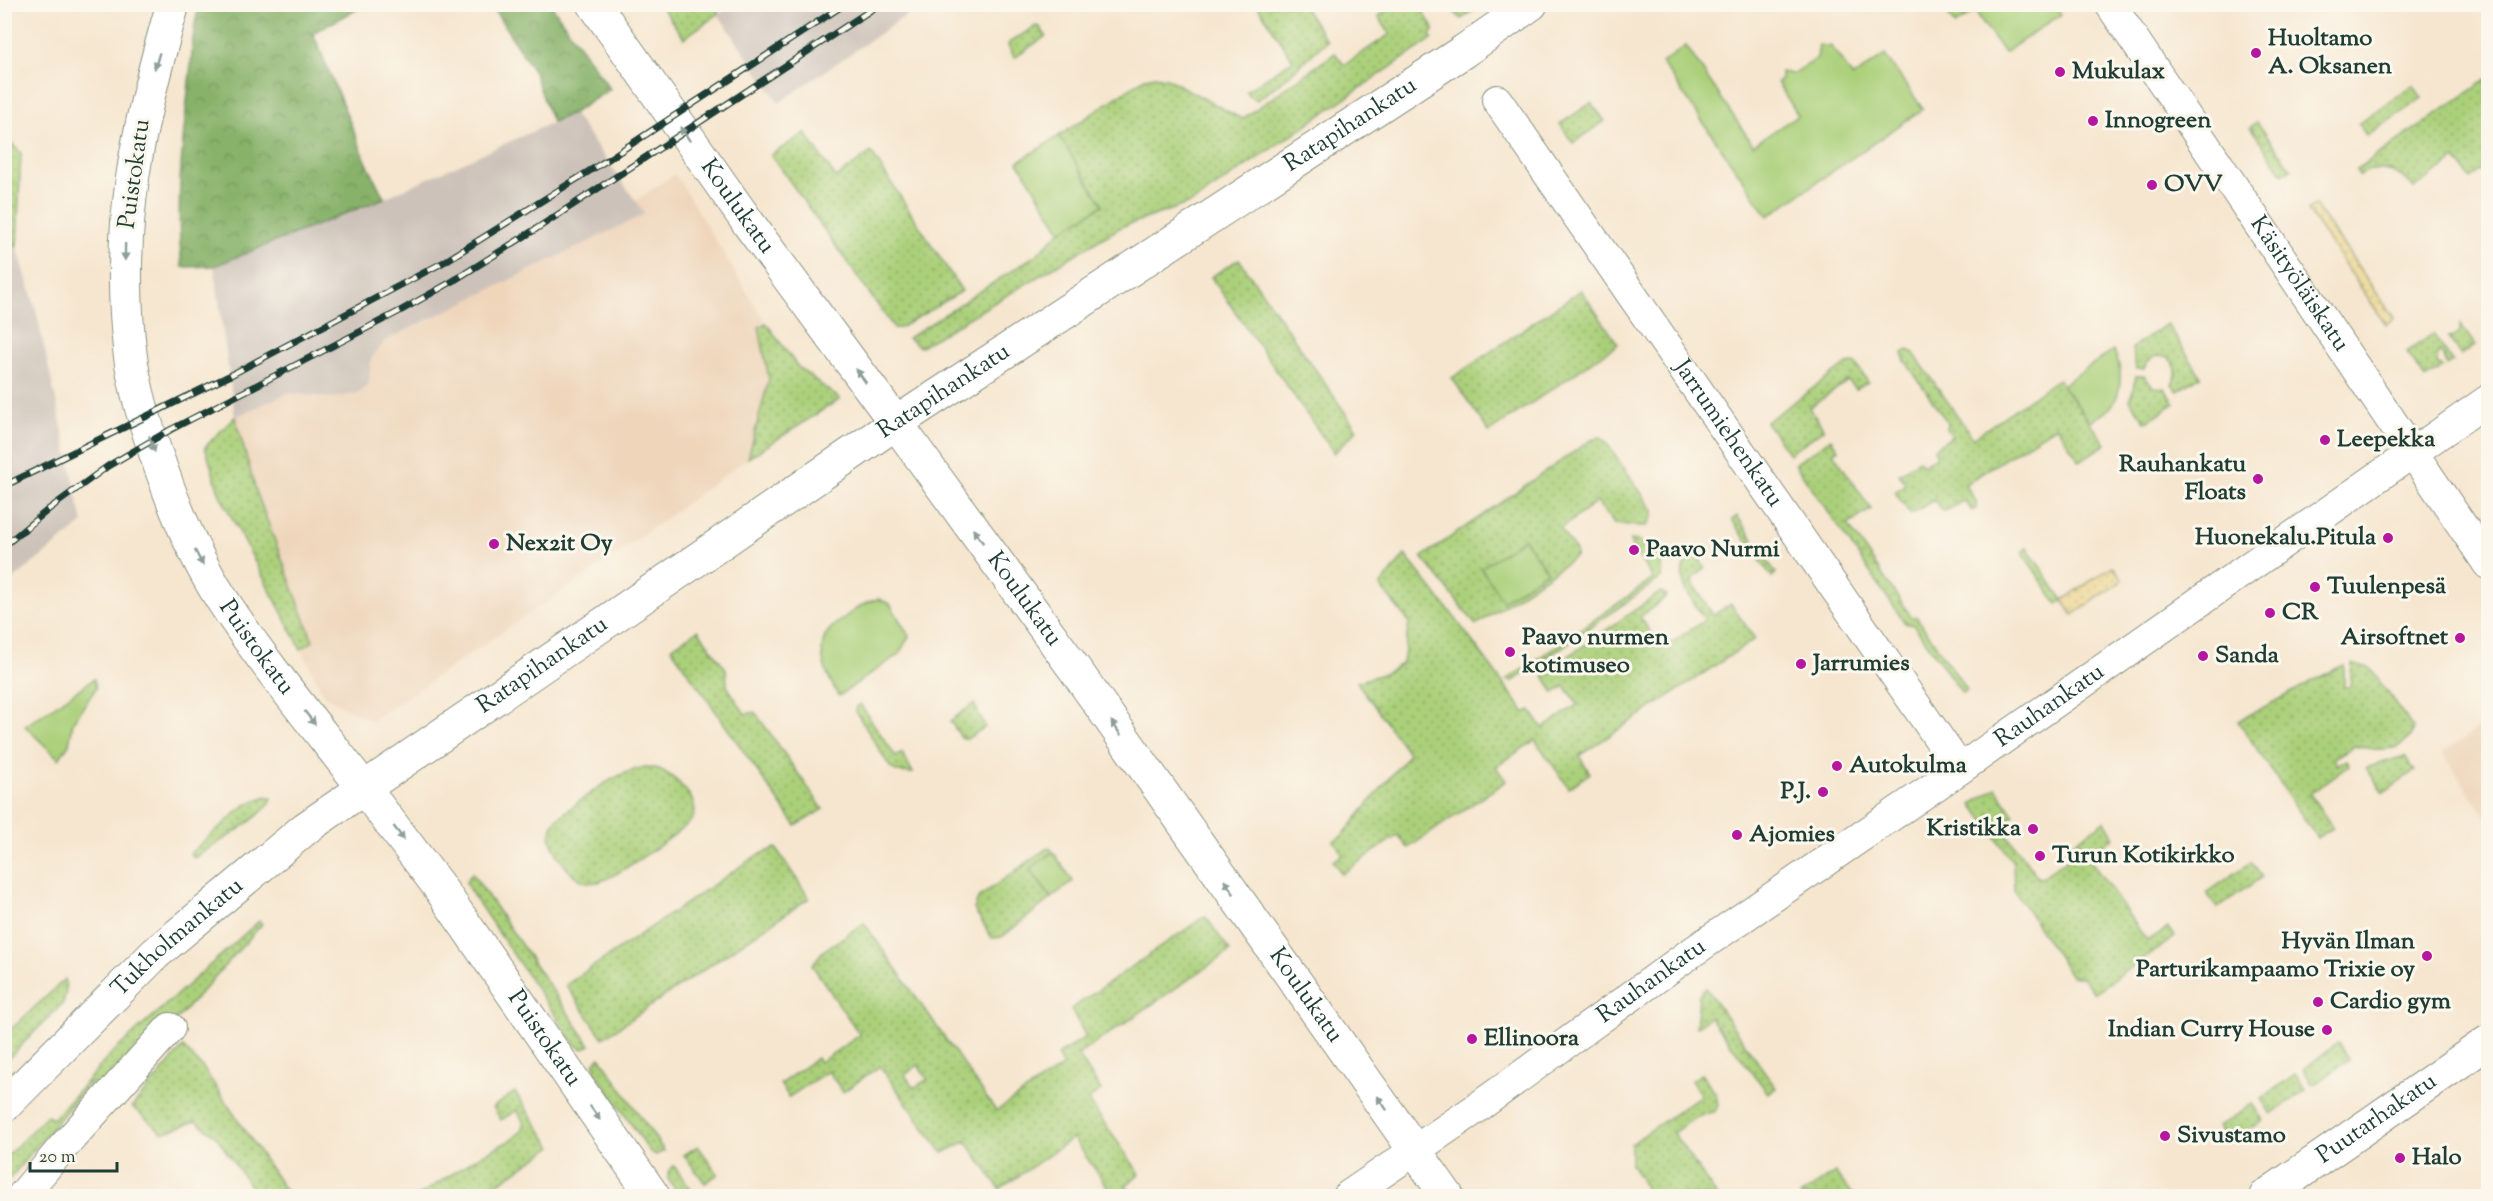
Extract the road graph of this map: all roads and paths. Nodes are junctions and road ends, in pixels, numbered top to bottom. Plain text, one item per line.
1 (173, 4) edge
2 (594, 4) edge
3 (1531, 4) edge
4 (2122, 9) edge
5 (1497, 100) dead end
6 (2488, 400) edge
7 (896, 423) junction
8 (2413, 451) junction
9 (2488, 564) edge
10 (1960, 769) junction
11 (363, 787) junction
12 (170, 1028) dead end
13 (2488, 1042) edge
14 (4, 1106) edge
15 (1415, 1151) junction
16 (22, 1197) edge
17 (653, 1197) edge
18 (1348, 1197) edge
19 (1447, 1197) edge
20 (2266, 1197) edge

1 -> 11 main road, Puistokatu
7 -> 2 main road, Koulukatu
3 - 7 main road, Ratapihankatu
4 - 8 street, Käsityöläiskatu
5 - 10 street, Jarrumiehenkatu
6 - 8 street, Rauhankatu
7 - 11 main road, Ratapihankatu
15 -> 7 main road, Koulukatu
8 - 9 street, Käsityöläiskatu
8 - 10 street, Rauhankatu
10 - 15 street, Rauhankatu
11 - 14 main road, Tukholmankatu
11 -> 17 main road, Puistokatu
12 - 16 street
13 - 20 main road, Puutarhakatu
15 - 18 street, Rauhankatu
15 - 19 main road, Koulukatu

